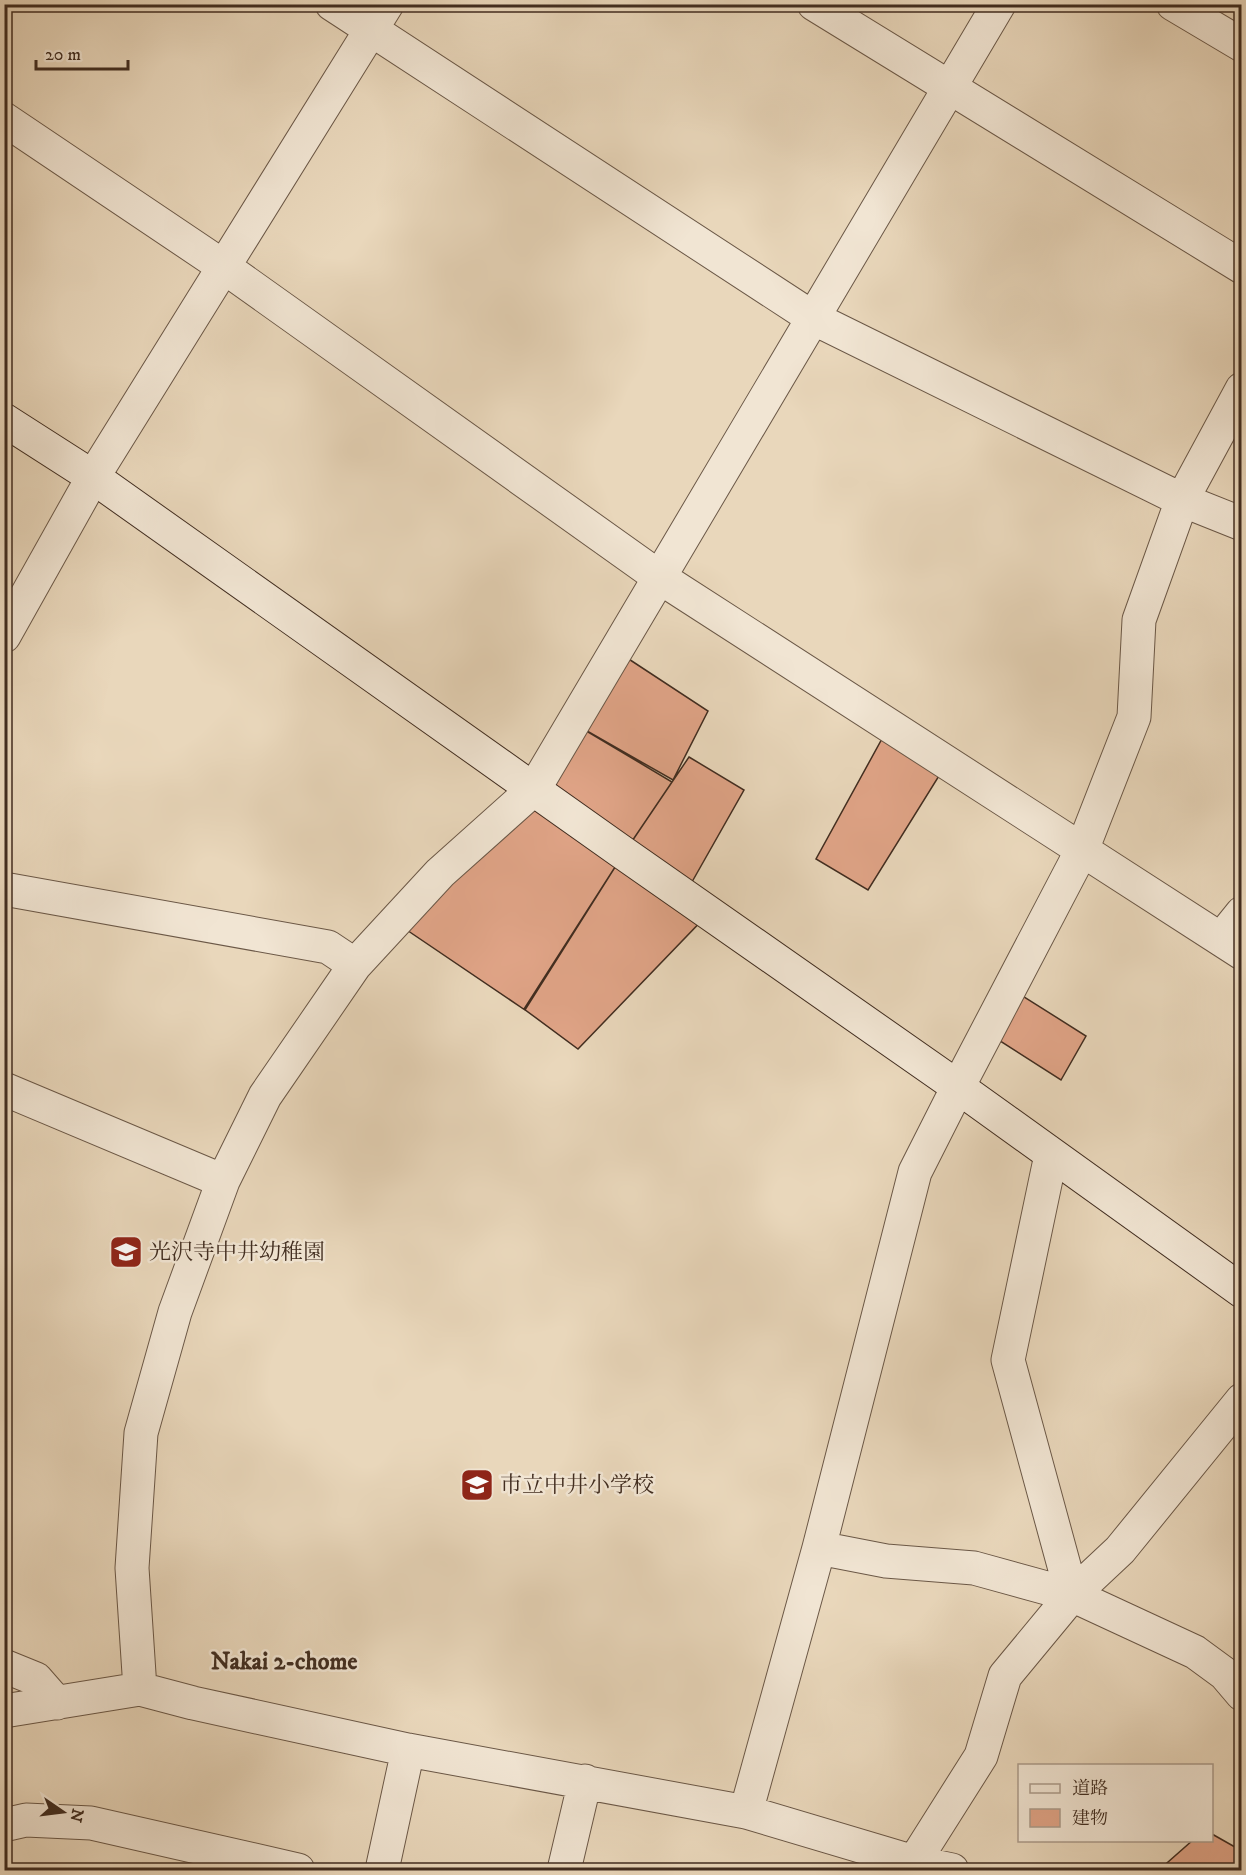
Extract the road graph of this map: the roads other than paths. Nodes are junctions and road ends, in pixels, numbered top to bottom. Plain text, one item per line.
1 (332, 4) edge
2 (814, 4) edge
3 (999, 4) edge
4 (1173, 4) edge
5 (379, 17) edge
6 (1242, 45) edge
7 (949, 89) junction
8 (4, 119) edge
9 (224, 267) junction
10 (1242, 267) edge
11 (813, 318) junction
12 (1242, 389) edge
13 (4, 420) edge
14 (93, 477) junction
15 (1182, 500) junction
16 (1242, 524) edge
17 (659, 577) junction
18 (4, 636) edge
19 (534, 789) junction
20 (1082, 850) junction
21 (4, 889) edge
22 (1242, 913) edge
23 (1232, 946) edge
24 (355, 965) junction
25 (958, 1087) junction
26 (4, 1089) edge
27 (1051, 1155) junction
28 (223, 1180) junction
29 (1242, 1291) edge
30 (1242, 1400) edge
31 (819, 1548) junction
32 (1072, 1594) junction
33 (4, 1666) edge
34 (140, 1689) junction
35 (1242, 1694) edge
36 (57, 1702) junction
37 (4, 1711) edge
38 (408, 1750) junction
39 (585, 1781) junction
40 (746, 1812) junction
41 (4, 1825) edge
42 (220, 1862) edge
43 (914, 1862) junction
44 (298, 1870) edge
45 (382, 1870) edge
46 (564, 1870) edge
47 (952, 1870) edge

1 - 5 street
2 - 7 street
3 - 7 street
4 - 6 street
5 - 9 street
5 - 11 street
7 - 10 street
7 - 11 street
8 - 9 street
9 - 14 street
9 - 17 street
11 - 15 street
11 - 17 street
12 - 15 street
13 - 14 street
14 - 18 street
14 - 19 street
15 - 16 street
15 - 20 street
17 - 19 street
17 - 20 street
19 - 24 street
19 - 25 street
20 - 23 street
20 - 25 street
21 - 24 street
22 - 23 street
24 - 28 street
25 - 27 street
25 - 31 street
26 - 28 street
27 - 29 street
27 - 32 street
28 - 34 street
30 - 32 street
31 - 32 street
31 - 40 street
32 - 35 street
32 - 43 street
33 - 36 street
34 - 36 street
34 - 38 street
36 - 37 street
38 - 39 street
38 - 45 street
39 - 40 street
39 - 46 street
40 - 43 street
41 - 42 street
42 - 44 street
43 - 47 street

